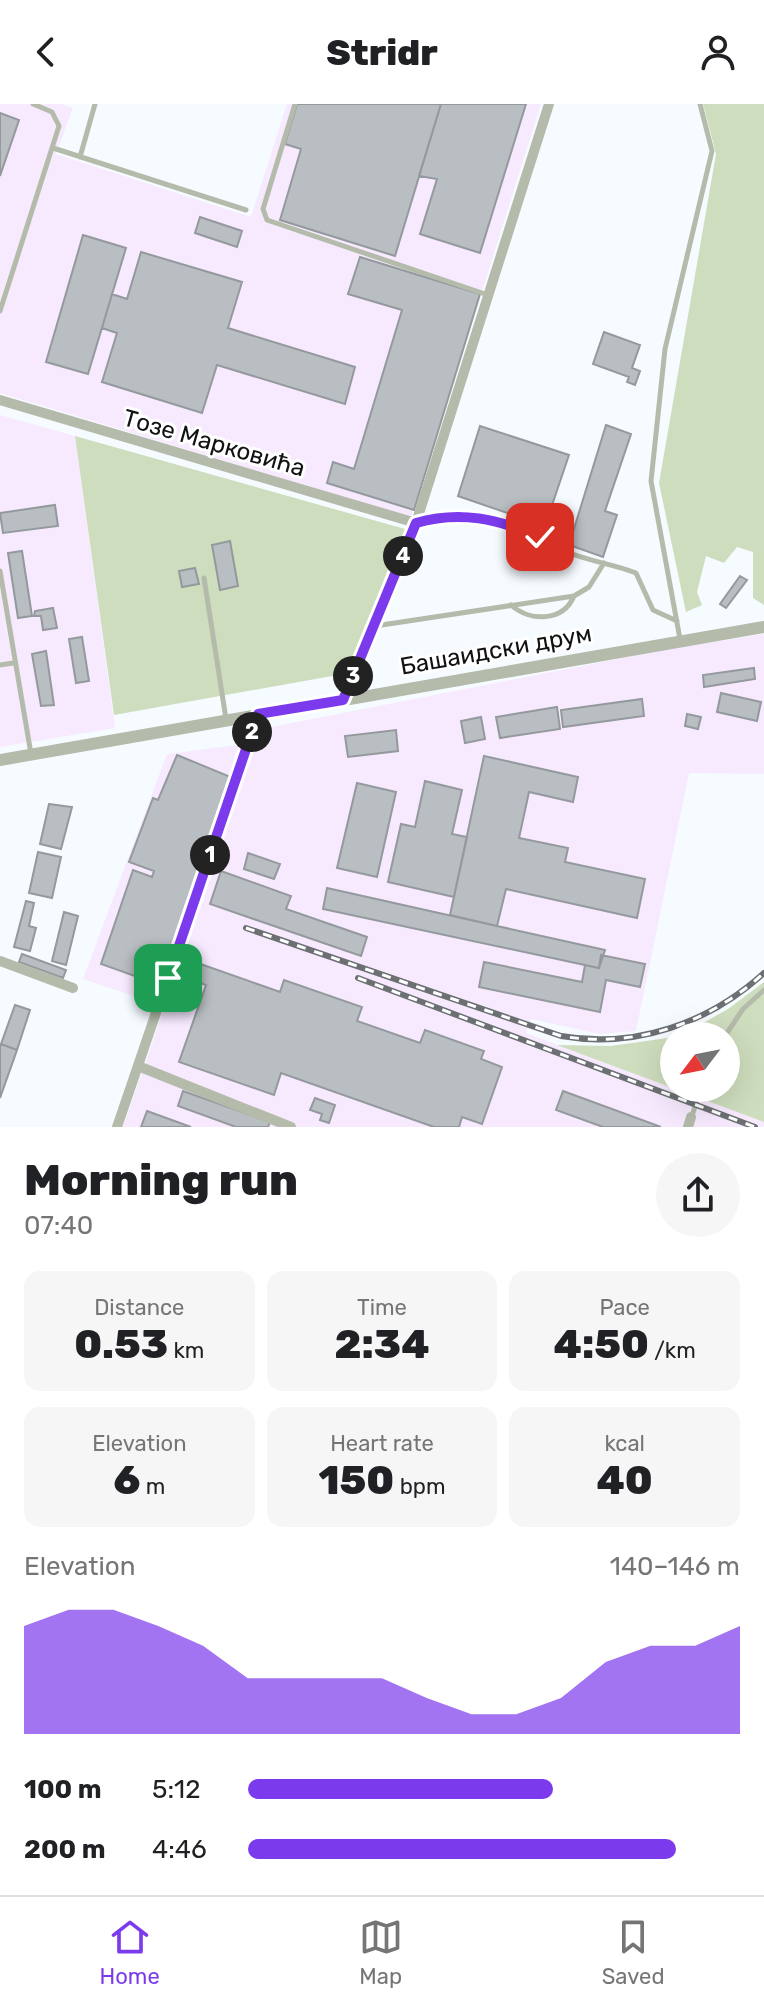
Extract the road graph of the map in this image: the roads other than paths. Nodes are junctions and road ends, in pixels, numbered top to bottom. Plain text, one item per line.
1 (33, 104) edge
2 (95, 104) edge
3 (295, 104) edge
4 (549, 104) edge
5 (700, 104) edge
6 (53, 148) junction
7 (80, 157) junction
8 (246, 210) dead end
9 (488, 295) junction
10 (0, 311) edge
11 (0, 400) edge
12 (416, 523) junction
13 (604, 563) junction
14 (0, 571) edge
15 (204, 578) dead end
16 (574, 596) junction
17 (511, 605) junction
18 (677, 621) junction
19 (373, 627) junction
20 (764, 627) edge
21 (680, 639) junction
22 (13, 663) junction
23 (0, 665) edge
24 (343, 700) junction
25 (258, 714) junction
26 (226, 720) junction
27 (32, 755) junction
28 (0, 760) edge
29 (0, 961) edge
30 (73, 988) dead end
31 (764, 990) edge
32 (734, 1022) edge
33 (138, 1066) junction
34 (696, 1102) edge
35 (690, 1122) edge
36 (117, 1127) edge
37 (291, 1127) edge

1 - 6 lane
2 - 7 lane
3 - 9 lane
4 - 9 street
5 - 18 lane
6 - 7 lane
6 - 10 lane
7 - 8 lane
9 - 12 street
11 - 12 street, Тозе Марковића
12 - 13 lane
12 - 19 street
13 - 16 lane
13 - 18 lane
14 - 22 lane
15 - 26 lane
16 - 17 lane
16 - 17 lane
17 - 19 lane
18 - 21 lane
19 - 24 street
20 - 21 street, Башаидски друм
21 - 24 street, Башаидски друм
22 - 23 lane
22 - 27 lane
24 - 25 street, Башаидски друм
25 - 26 street, Башаидски друм
25 - 33 street
26 - 27 street, Башаидски друм
27 - 28 street, Башаидски друм
29 - 30 street
31 - 32 lane
33 - 36 street
33 - 37 street
34 - 35 lane

